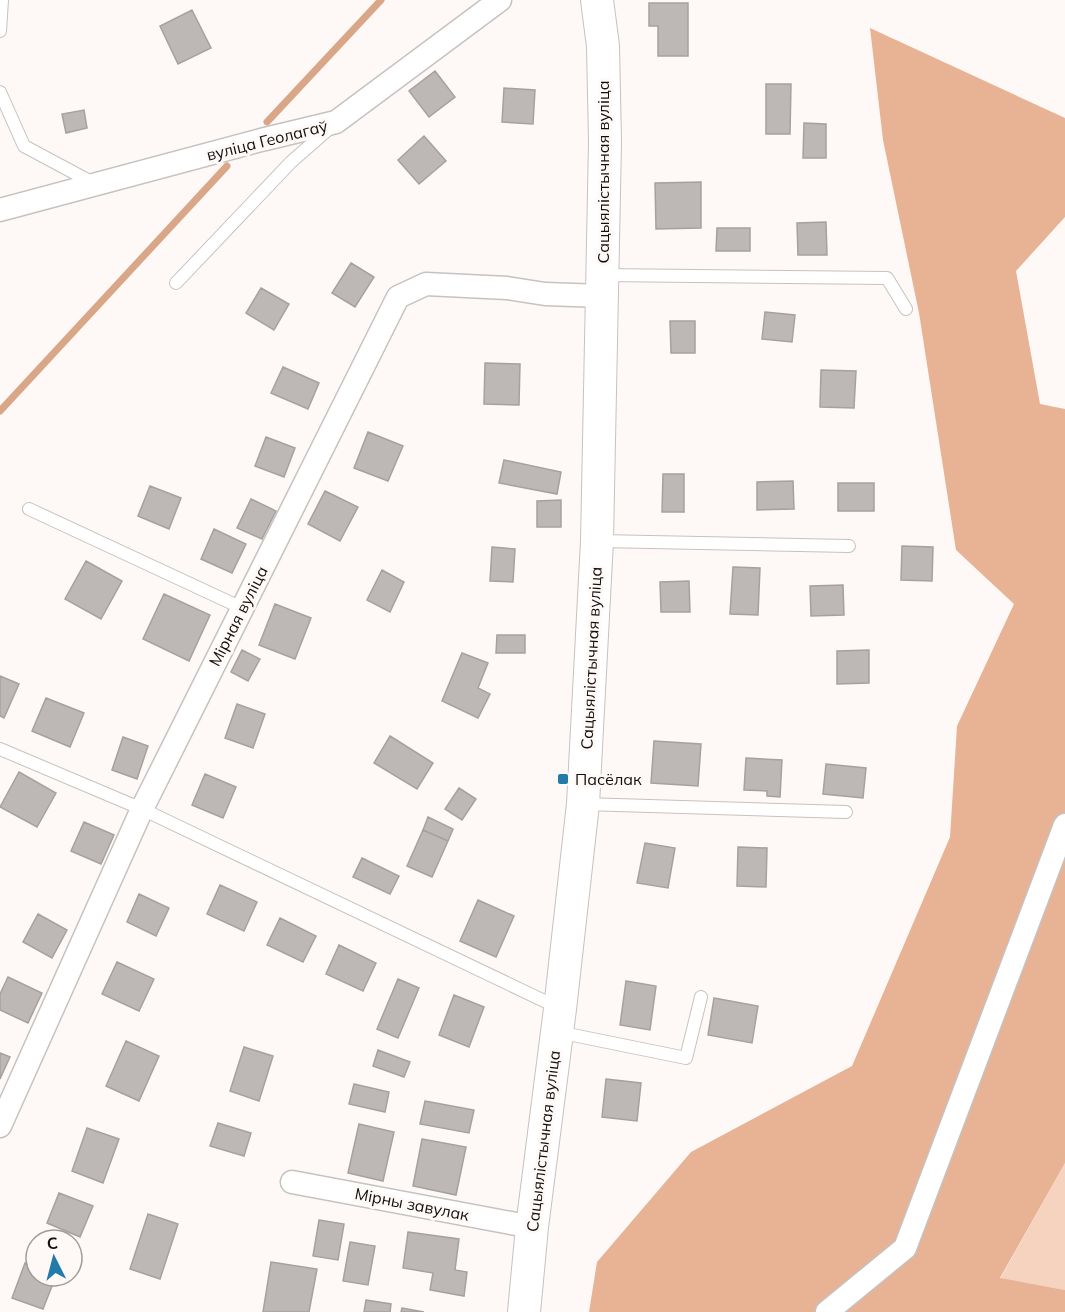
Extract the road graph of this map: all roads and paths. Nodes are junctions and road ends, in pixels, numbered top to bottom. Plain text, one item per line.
1 (2, 0) edge
2 (500, 0) edge
3 (597, 0) edge
4 (0, 31) edge
5 (0, 92) edge
6 (336, 122) junction
7 (96, 184) junction
8 (0, 210) edge
9 (176, 283) dead end
10 (602, 286) junction
11 (906, 309) dead end
12 (29, 509) dead end
13 (597, 541) junction
14 (849, 546) dead end
15 (242, 608) junction
16 (0, 749) edge
17 (583, 804) junction
18 (142, 808) junction
19 (846, 812) dead end
20 (1065, 825) edge
21 (701, 997) dead end
22 (558, 1020) junction
23 (0, 1126) edge
24 (292, 1182) dead end
25 (532, 1227) junction
26 (524, 1312) edge
27 (827, 1312) edge

1 - 4 lane
2 - 6 street, вуліца Геолагаў
3 - 10 main road, Сацыялістычная вуліца
5 - 7 lane
6 - 7 street, вуліца Геолагаў
6 - 9 lane
7 - 8 street, вуліца Геолагаў
10 - 11 lane
10 - 13 main road, Сацыялістычная вуліца
10 - 15 street, Мірная вуліца
12 - 15 lane
13 - 14 lane
13 - 17 main road, Сацыялістычная вуліца
15 - 18 street, Мірная вуліца
16 - 18 lane
17 - 19 lane
17 - 22 main road, Сацыялістычная вуліца
18 - 22 lane
18 - 23 street, Мірная вуліца
20 - 27 street
21 - 22 lane
22 - 25 main road, Сацыялістычная вуліца
24 - 25 street, Мірны завулак
25 - 26 main road, Сацыялістычная вуліца

